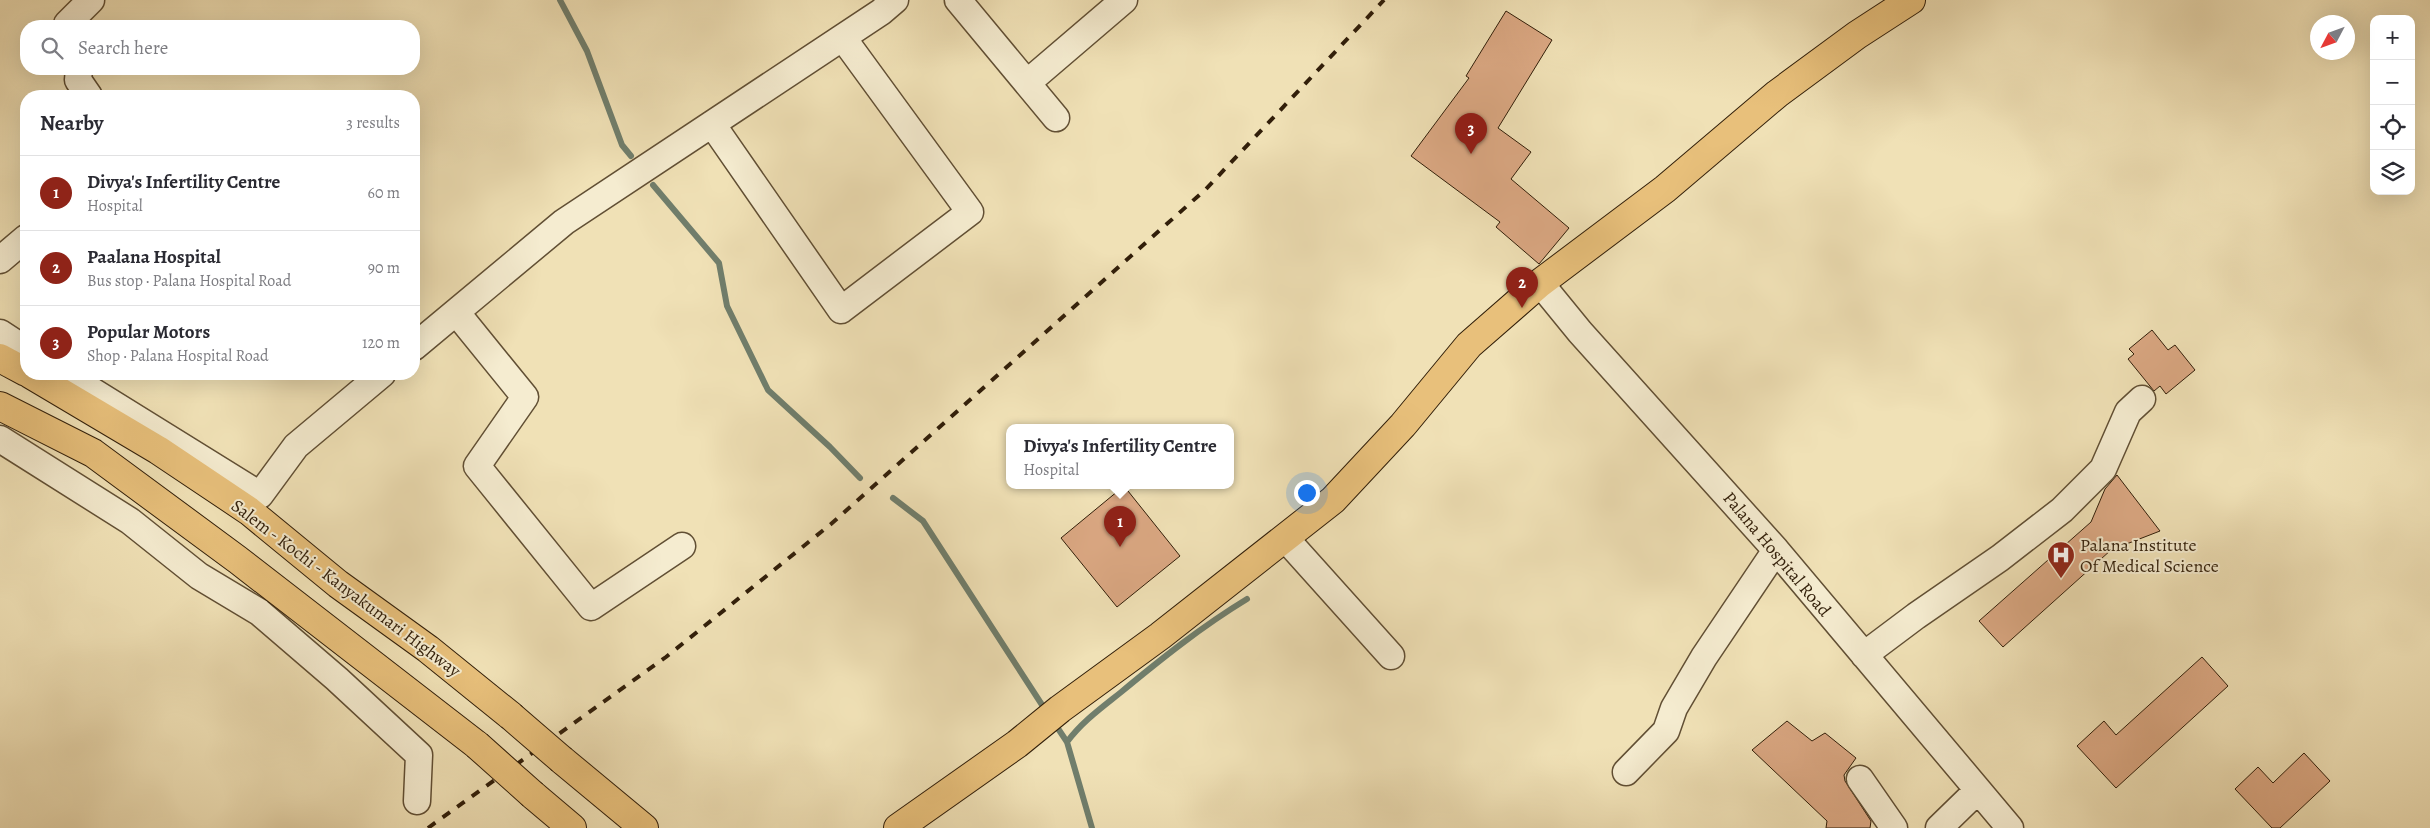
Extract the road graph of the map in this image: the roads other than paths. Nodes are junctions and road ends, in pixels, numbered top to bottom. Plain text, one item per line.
1 (91, 0) edge
2 (895, 0) edge
3 (958, 0) edge
4 (1124, 0) edge
5 (1911, 0) edge
6 (71, 20) edge
7 (842, 38) junction
8 (78, 75) edge
9 (1027, 83) junction
10 (85, 90) edge
11 (1056, 118) dead end
12 (712, 124) junction
13 (20, 243) edge
14 (0, 260) edge
15 (1540, 283) junction
16 (456, 312) junction
17 (0, 333) edge
18 (420, 342) edge
19 (20, 346) edge
20 (0, 358) edge
21 (20, 369) edge
22 (40, 380) edge
23 (75, 380) edge
24 (375, 380) edge
25 (2142, 399) dead end
26 (0, 406) edge
27 (0, 439) edge
28 (1286, 538) junction
29 (682, 546) dead end
30 (1776, 550) junction
31 (1864, 655) junction
32 (1392, 656) dead end
33 (1626, 772) dead end
34 (1860, 779) dead end
35 (1978, 791) junction
36 (417, 801) dead end
37 (572, 828) edge
38 (644, 828) edge
39 (898, 828) edge
40 (1894, 828) edge
41 (1939, 828) edge
42 (2010, 828) edge

1 - 6 street
2 - 7 street
3 - 9 street
4 - 9 street
5 - 15 main road
7 - 12 street
7 - 12 street
8 - 10 street
9 - 11 street
12 - 16 street
13 - 14 street
15 - 28 main road
15 - 30 street, Palana Hospital Road
16 - 18 street
16 - 29 street
17 - 19 street
20 - 21 main road
22 - 38 main road, Salem - Kochi - Kanyakumari Highway, bridge
23 - 24 street
25 - 31 street
26 - 37 main road, bridge
27 - 36 street
28 - 32 street
28 - 39 main road
30 - 31 street, Palana Hospital Road
30 - 33 street
31 - 35 street, Palana Hospital Road
34 - 40 street
35 - 41 street
35 - 42 street, Palana Hospital Road

